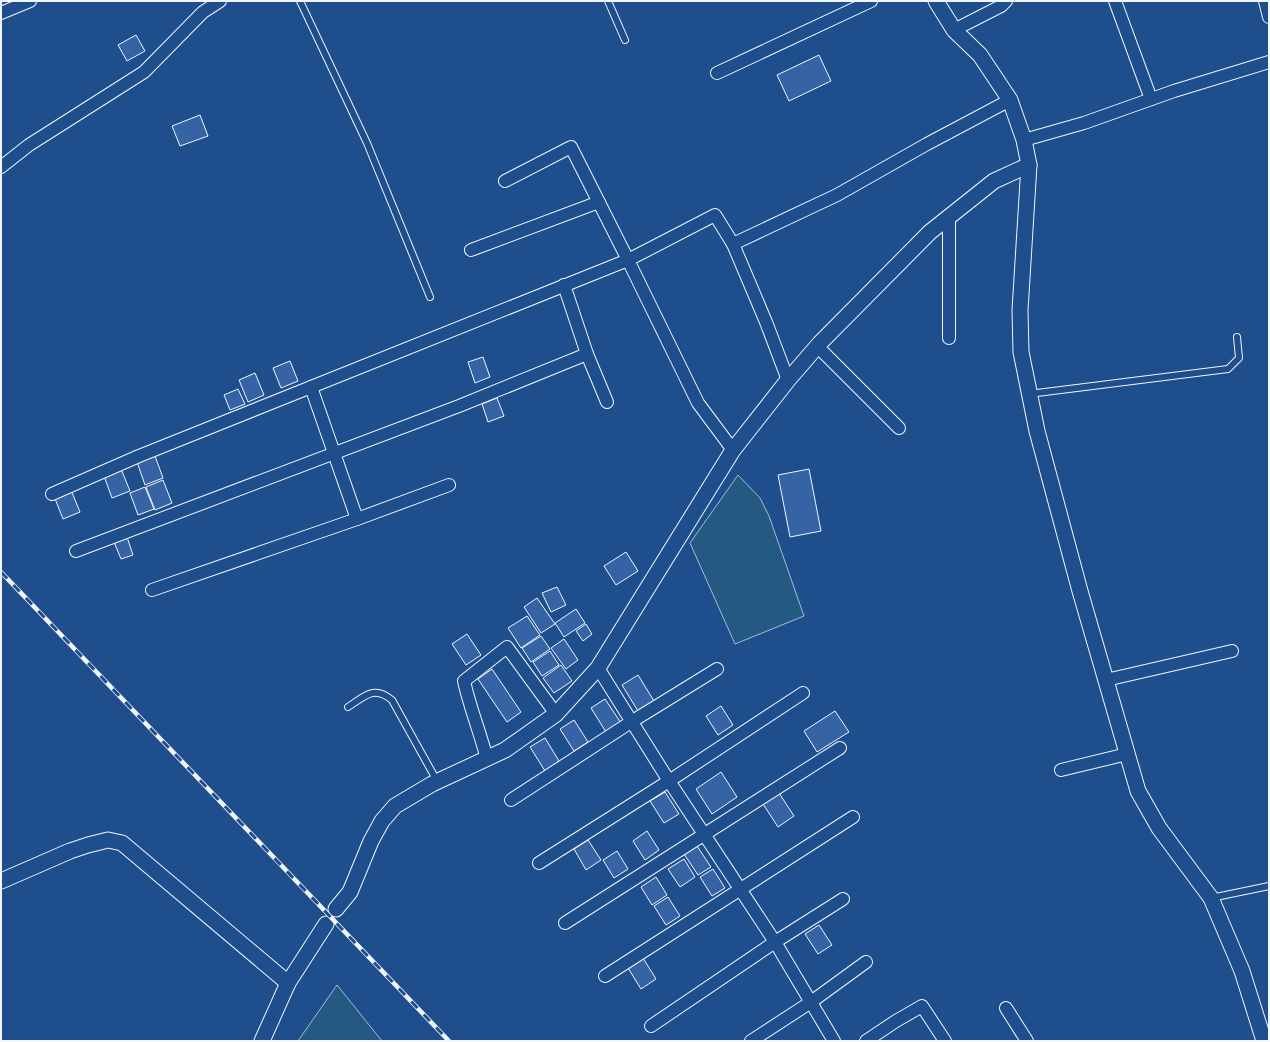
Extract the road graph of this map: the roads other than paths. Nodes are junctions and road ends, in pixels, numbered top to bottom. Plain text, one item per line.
1 (30, 1) edge
2 (220, 1) edge
3 (300, 1) edge
4 (608, 1) edge
5 (871, 1) edge
6 (936, 1) edge
7 (1006, 1) edge
8 (1115, 1) edge
9 (1266, 1) edge
10 (1, 13) edge
11 (1269, 17) edge
12 (954, 30) junction
13 (625, 40) dead end
14 (1269, 62) edge
15 (717, 73) dead end
16 (1151, 99) junction
17 (1010, 100) junction
18 (1024, 140) junction
19 (1030, 165) junction
20 (1, 167) edge
21 (505, 181) dead end
22 (599, 202) junction
23 (949, 217) junction
24 (733, 244) junction
25 (471, 250) dead end
26 (628, 260) junction
27 (564, 286) junction
28 (430, 297) dead end
29 (1237, 337) dead end
30 (949, 338) dead end
31 (818, 346) junction
32 (587, 354) junction
33 (788, 380) junction
34 (311, 387) junction
35 (1029, 394) junction
36 (607, 402) dead end
37 (899, 428) dead end
38 (733, 450) junction
39 (335, 454) junction
40 (449, 485) dead end
41 (52, 494) dead end
42 (357, 519) junction
43 (76, 551) dead end
44 (152, 590) dead end
45 (1232, 650) dead end
46 (598, 668) junction
47 (717, 669) dead end
48 (1106, 680) junction
49 (803, 692) dead end
50 (348, 707) dead end
51 (556, 714) junction
52 (631, 722) junction
53 (840, 748) dead end
54 (1127, 754) junction
55 (486, 759) junction
56 (1061, 770) dead end
57 (437, 781) junction
58 (669, 781) junction
59 (511, 800) dead end
60 (853, 817) dead end
61 (704, 834) junction
62 (539, 863) dead end
63 (1, 881) edge
64 (1269, 886) edge
65 (739, 889) junction
66 (1211, 898) junction
67 (843, 899) dead end
68 (336, 909) dead end
69 (565, 923) dead end
70 (326, 924) dead end
71 (775, 942) junction
72 (866, 962) dead end
73 (605, 976) dead end
74 (288, 983) junction
75 (811, 1002) junction
76 (1006, 1008) dead end
77 (651, 1026) dead end
78 (262, 1041) edge
79 (751, 1041) edge
80 (834, 1041) edge
81 (866, 1041) edge
82 (945, 1041) edge
83 (1027, 1041) edge
84 (1264, 1041) edge

1 - 10 street
2 - 20 street
3 - 28 lane
4 - 13 lane
5 - 15 street
6 - 12 street
7 - 12 street
8 - 16 street
9 - 11 street
12 - 17 street
14 - 16 street
16 - 18 street
17 - 18 street
17 - 24 street
18 - 19 street
19 - 23 street
19 - 35 street
21 - 22 street
22 - 25 street
22 - 26 street
23 - 30 street
23 - 31 street
24 - 26 street
24 - 33 street
26 - 27 street
26 - 38 street
27 - 32 street
27 - 34 street
29 - 35 lane
31 - 33 street
31 - 37 street
32 - 36 street
32 - 39 street
33 - 38 street
34 - 39 street
34 - 41 street
35 - 48 street
38 - 46 street
39 - 42 street
39 - 43 street
40 - 42 street
42 - 44 street
45 - 48 street
46 - 51 street
46 - 52 street
47 - 52 street
48 - 54 street
49 - 58 street
50 - 57 lane
51 - 55 street
51 - 55 street
52 - 58 street
52 - 59 street
53 - 61 street
54 - 56 street
54 - 66 street
55 - 57 street
57 - 68 street
58 - 61 street
58 - 62 street
60 - 65 street
61 - 65 street
61 - 69 street
63 - 74 street
64 - 66 lane
65 - 71 street
65 - 73 street
66 - 84 street
67 - 71 street
70 - 74 street
71 - 75 street
71 - 77 street
72 - 75 street
74 - 78 street
75 - 79 street
75 - 80 street
76 - 83 street
81 - 82 street

